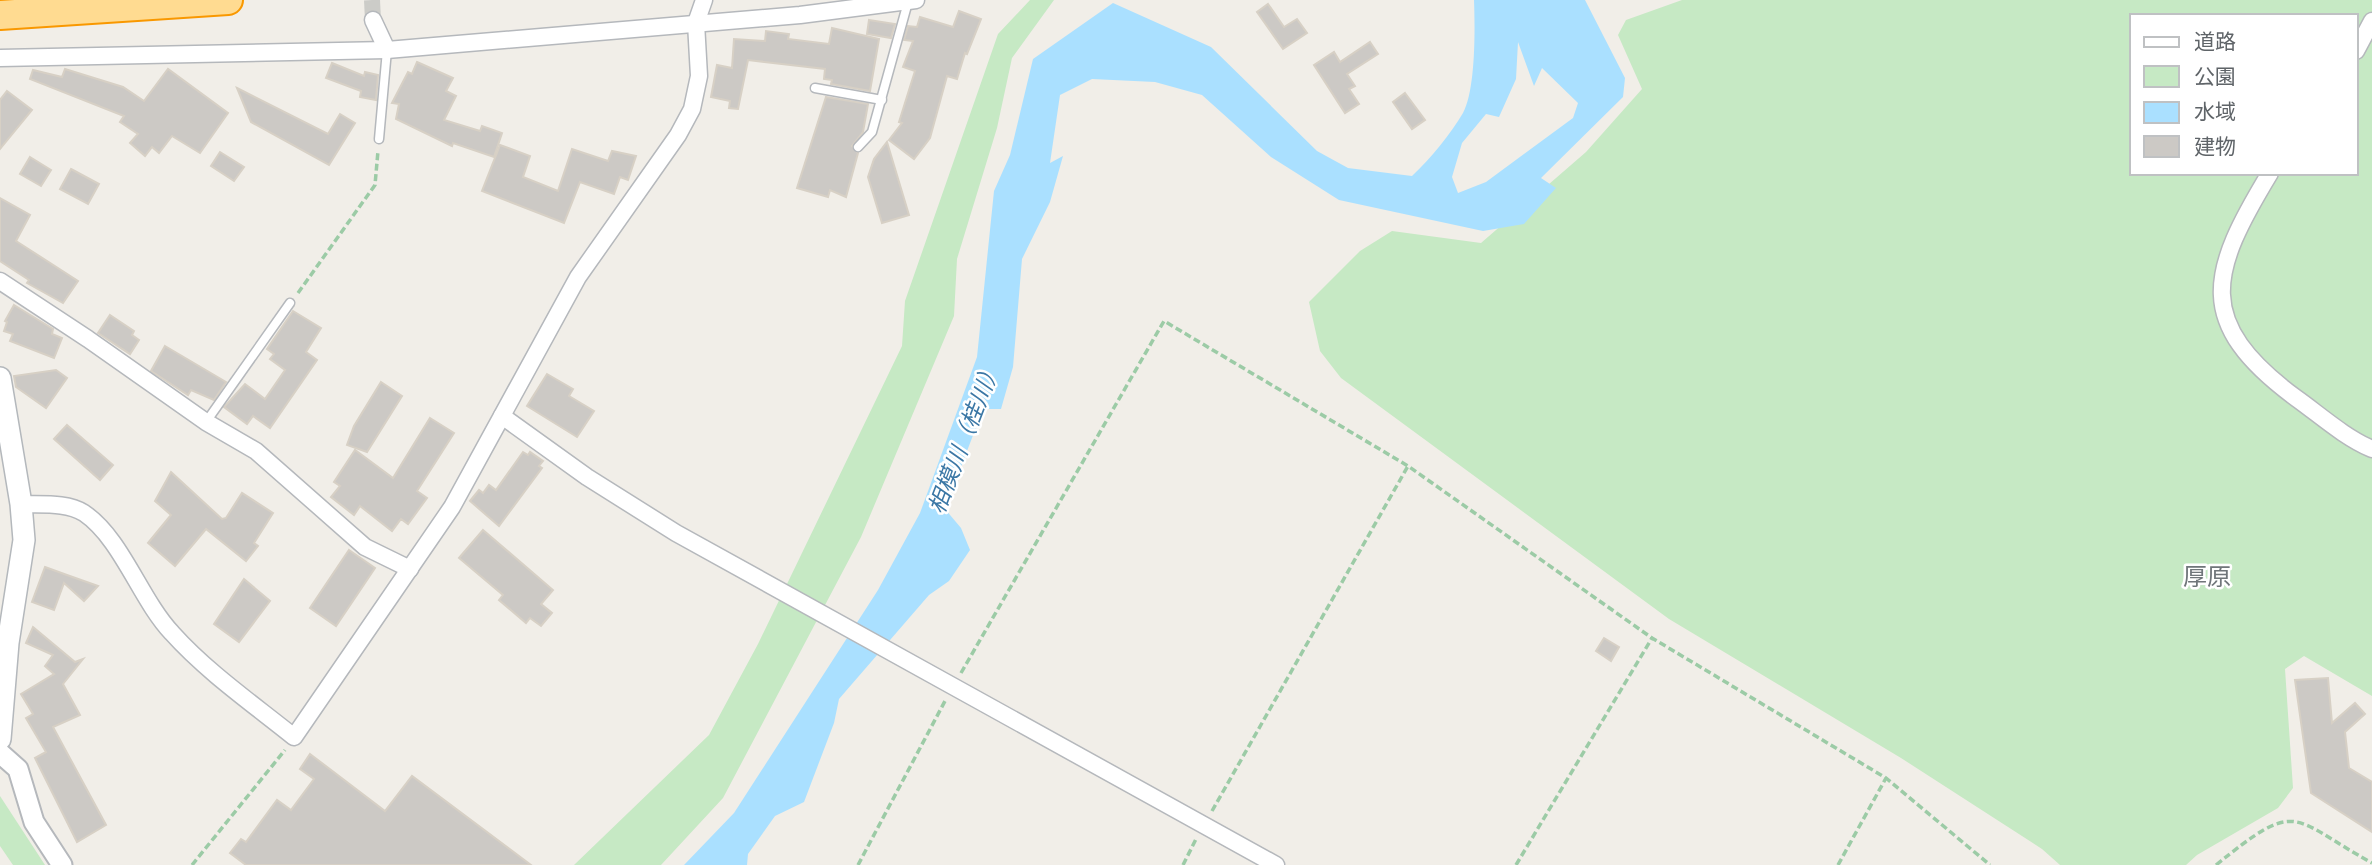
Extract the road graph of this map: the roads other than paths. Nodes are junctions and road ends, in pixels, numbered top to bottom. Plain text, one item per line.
1 (228, 0) edge
2 (704, 0) edge
3 (912, 1) edge
4 (0, 15) edge
5 (373, 20) tunnel mouth
6 (2372, 21) edge
7 (696, 23) junction
8 (2358, 47) edge
9 (387, 50) junction
10 (0, 58) edge
11 (815, 88) dead end
12 (882, 100) junction
13 (379, 139) road end
14 (858, 147) dead end
15 (2269, 175) edge
16 (0, 281) edge
17 (290, 303) road end
18 (0, 378) edge
19 (502, 416) junction
20 (206, 422) junction
21 (2372, 449) edge
22 (21, 504) junction
23 (410, 569) junction
24 (0, 738) edge
25 (0, 754) edge
26 (62, 865) edge
27 (1276, 865) edge

1 - 4 highway
2 - 7 street
3 - 7 street
3 - 12 lane
5 - 9 street
6 - 8 street
7 - 9 street
7 - 19 street
9 - 10 street
9 - 13 lane
11 - 12 lane
12 - 14 lane
15 - 21 street
16 - 20 street
17 - 20 lane
18 - 22 main road
19 - 23 street
19 - 27 street
20 - 23 street
22 - 23 street
22 - 24 main road
25 - 26 street

